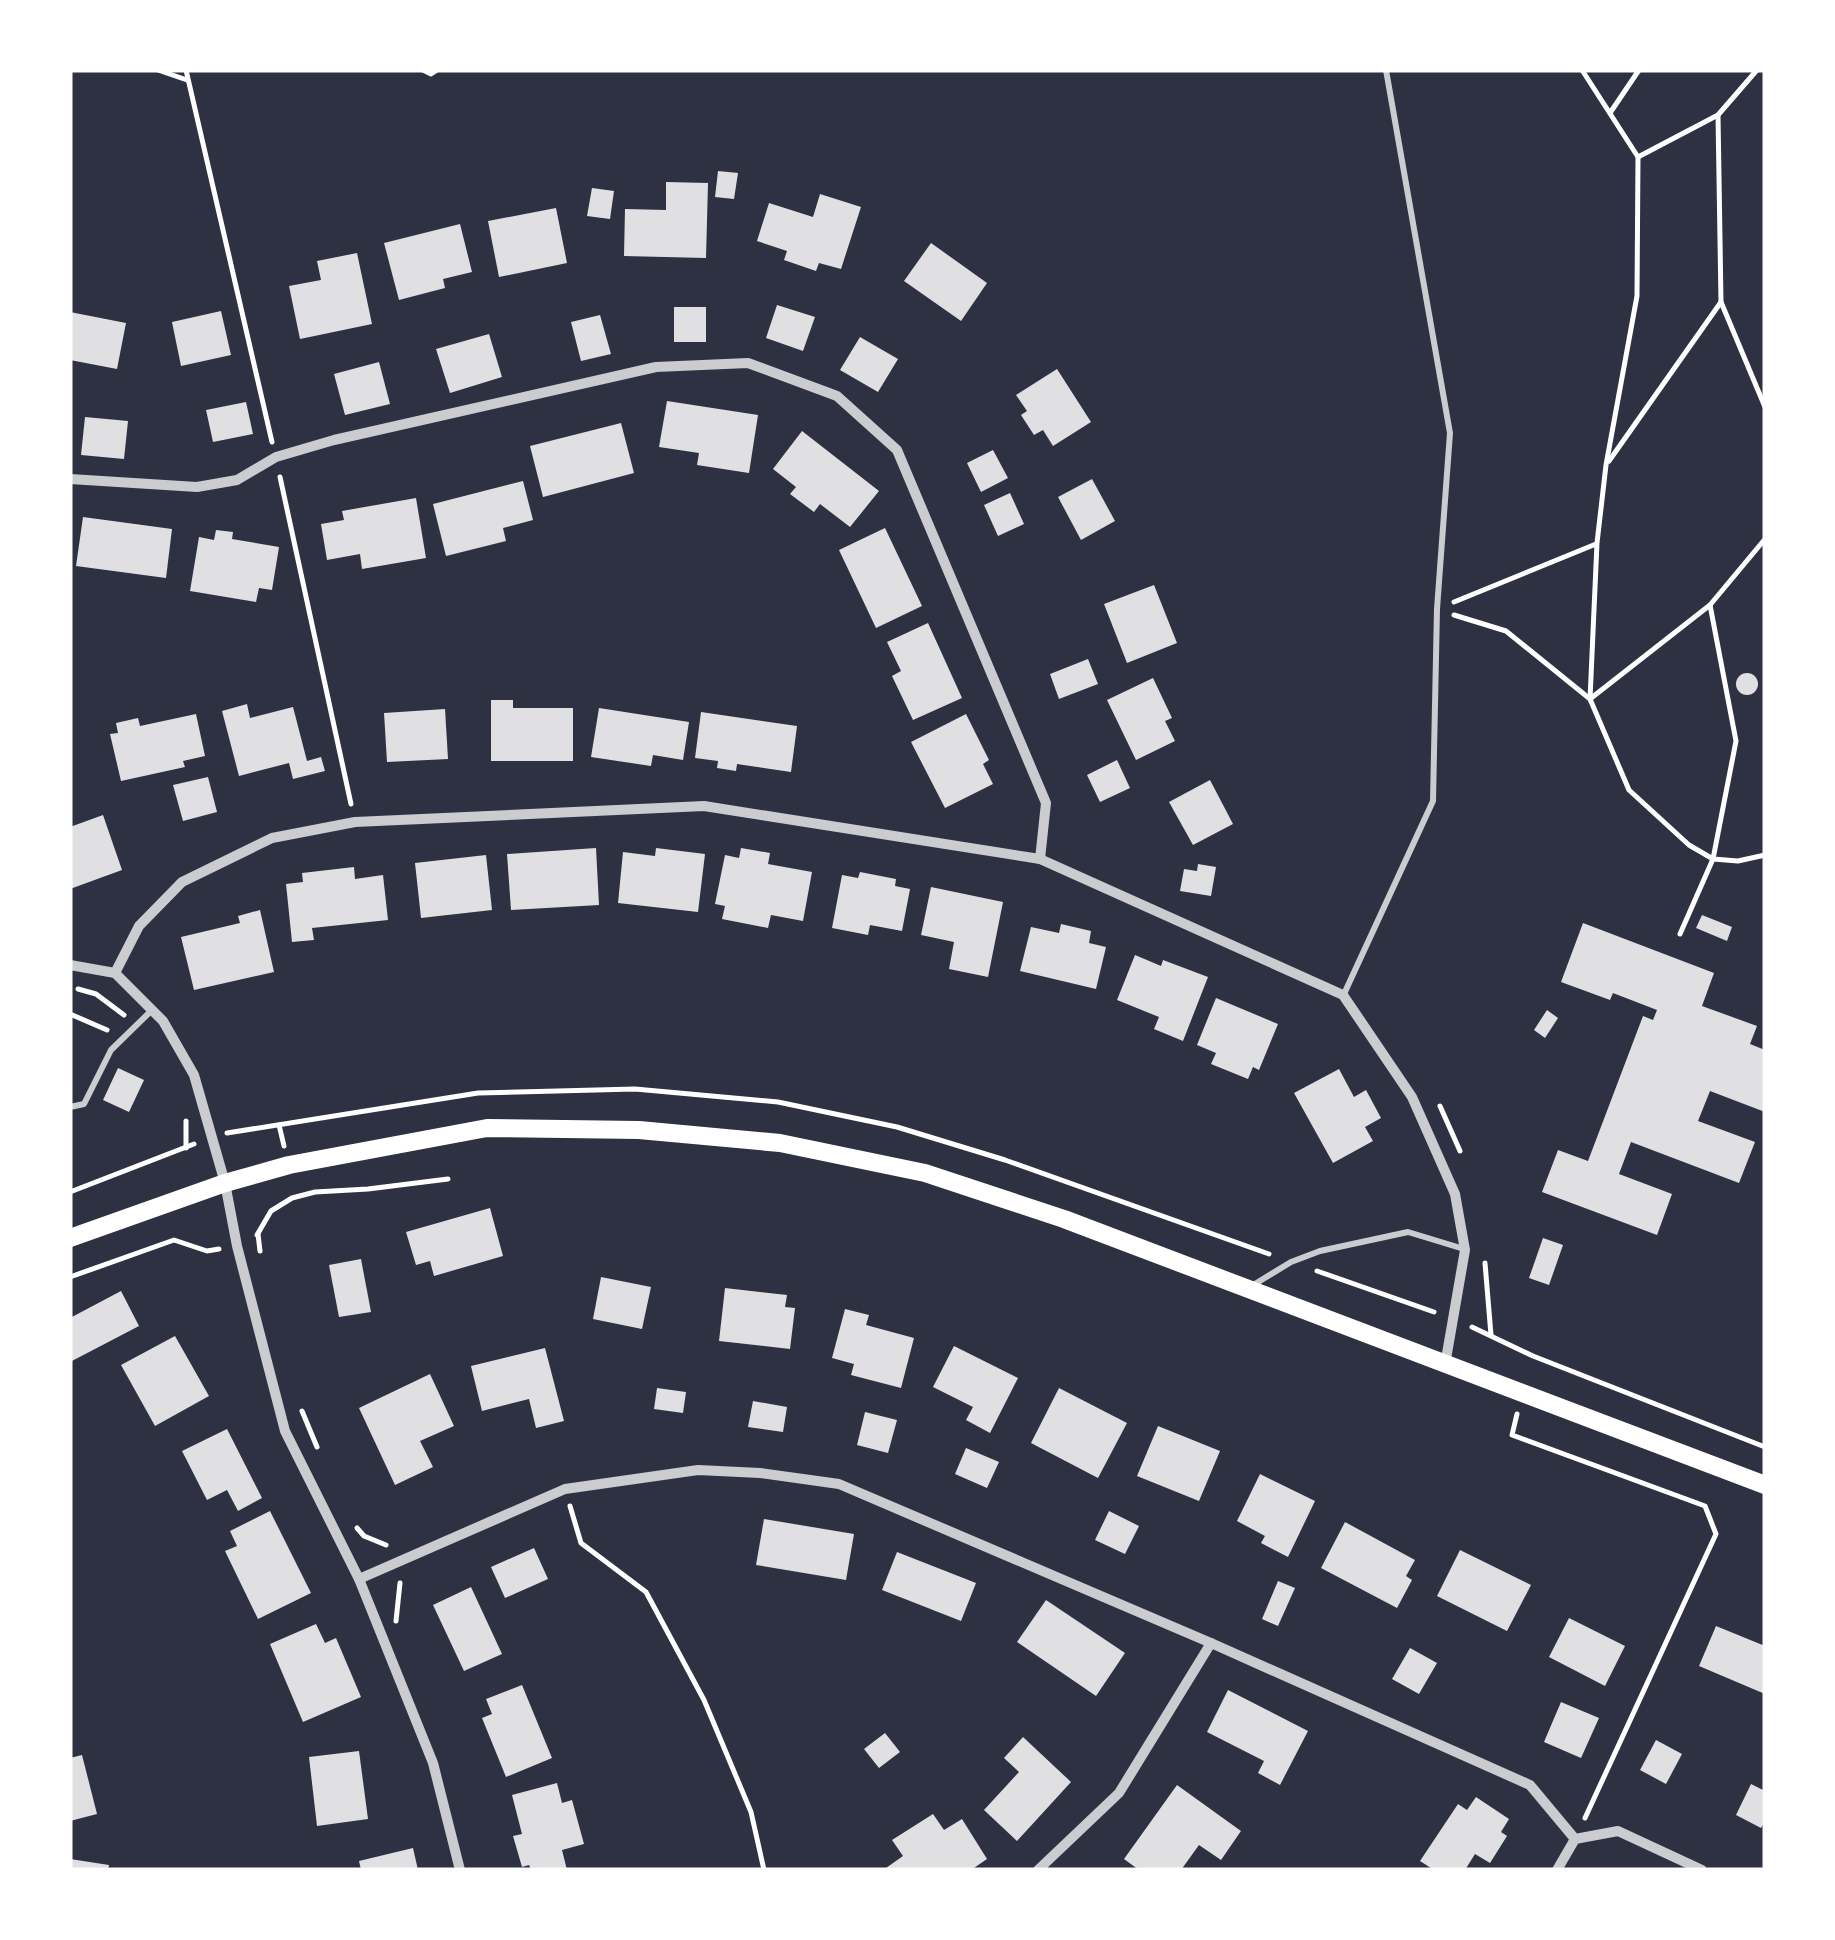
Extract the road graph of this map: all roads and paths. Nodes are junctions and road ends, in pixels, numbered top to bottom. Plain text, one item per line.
1 (158, 70) edge
2 (186, 70) edge
3 (423, 70) edge
4 (436, 70) edge
5 (1386, 70) edge
6 (1582, 70) edge
7 (1639, 70) edge
8 (1758, 70) edge
9 (187, 80) junction
10 (1610, 113) junction
11 (1718, 115) junction
12 (1638, 158) junction
13 (1721, 302) junction
14 (1765, 408) edge
15 (276, 457) junction
16 (1606, 466) junction
17 (70, 480) edge
18 (1765, 538) edge
19 (1597, 544) junction
20 (1710, 605) junction
21 (1437, 609) junction
22 (1590, 699) junction
23 (354, 822) junction
24 (1765, 854) edge
25 (1713, 858) junction
26 (1040, 859) junction
27 (1680, 934) dead end
28 (70, 965) edge
29 (115, 974) junction
30 (70, 986) edge
31 (1343, 995) junction
32 (153, 1009) junction
33 (70, 1014) edge
34 (137, 1025) junction
35 (123, 1039) junction
36 (70, 1107) edge
37 (186, 1118) dead end
38 (210, 1136) junction
39 (186, 1148) junction
40 (448, 1179) dead end
41 (225, 1183) junction
42 (70, 1192) edge
43 (70, 1238) edge
44 (237, 1246) junction
45 (1465, 1250) junction
46 (1291, 1262) junction
47 (70, 1277) edge
48 (1246, 1289) junction
49 (1455, 1320) junction
50 (1445, 1365) junction
51 (1512, 1435) dead end
52 (1765, 1447) edge
53 (1765, 1485) edge
54 (565, 1489) junction
55 (358, 1579) junction
56 (1211, 1643) junction
57 (1575, 1838) junction
58 (460, 1870) edge
59 (764, 1870) edge
60 (1038, 1870) edge
61 (1557, 1870) edge
62 (1702, 1870) edge

1 - 9 path
2 - 9 path
3 - 4 path
5 - 21 lane
6 - 10 path
7 - 10 path
8 - 11 path
9 - 15 path
10 - 12 path
11 - 12 path
11 - 13 path
12 - 16 path
13 - 14 path
13 - 16 path
15 - 17 street
15 - 23 path
15 - 26 street
16 - 19 path
18 - 20 path
19 - 21 path
19 - 22 path
20 - 22 path
20 - 25 path
21 - 22 path
21 - 31 lane
22 - 25 path
23 - 26 street
23 - 29 street
24 - 25 path
25 - 27 path
26 - 31 street
28 - 29 street
29 - 32 street
30 - 34 path
31 - 45 street
32 - 34 lane
32 - 38 street
33 - 35 path
34 - 35 lane
35 - 36 lane
37 - 39 path
38 - 39 path
38 - 41 street
38 - 46 path
39 - 42 path
40 - 44 path
41 - 43 main road
41 - 44 street
41 - 48 main road
44 - 47 path
44 - 55 street
45 - 46 lane
45 - 49 street
46 - 48 lane
46 - 49 path
48 - 50 main road
49 - 50 street
49 - 52 path
50 - 53 main road
51 - 57 path
54 - 55 street
54 - 56 street
54 - 59 path
55 - 58 street
56 - 57 street
56 - 60 street
57 - 61 street
57 - 62 street

